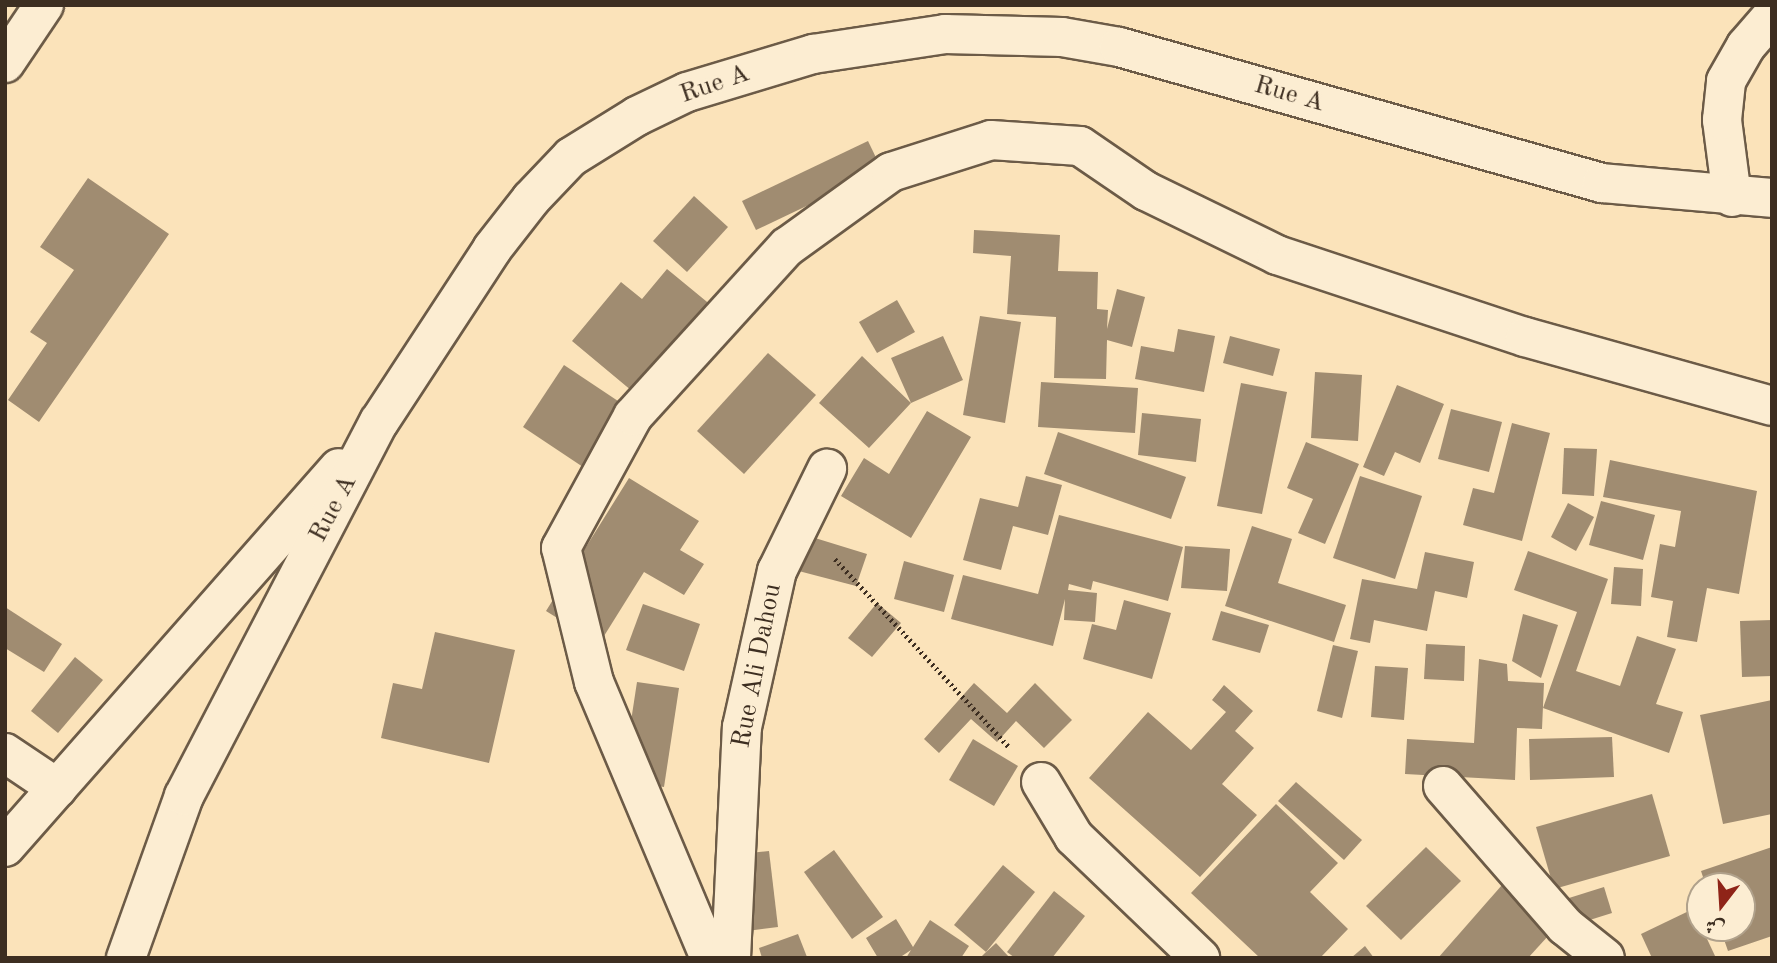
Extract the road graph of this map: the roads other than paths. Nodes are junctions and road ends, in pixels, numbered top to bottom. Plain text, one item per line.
1 (44, 5) edge
2 (1772, 16) edge
3 (5, 63) edge
4 (1732, 197) junction
5 (1772, 198) edge
6 (1772, 406) edge
7 (380, 422) junction
8 (827, 469) dead end
9 (5, 753) edge
10 (1041, 782) road end
11 (1443, 786) dead end
12 (57, 788) junction
13 (5, 847) edge
14 (126, 958) edge
15 (710, 958) edge
16 (731, 958) edge
17 (1200, 958) edge
18 (1605, 958) edge

1 - 3 street
2 - 4 street
4 - 5 street, Rue A
4 - 7 street, Rue A
6 - 15 street
7 - 12 street
7 - 14 street, Rue A
8 - 16 street, Rue Ali Dahou
9 - 12 street
10 - 17 street
11 - 18 street
12 - 13 street

